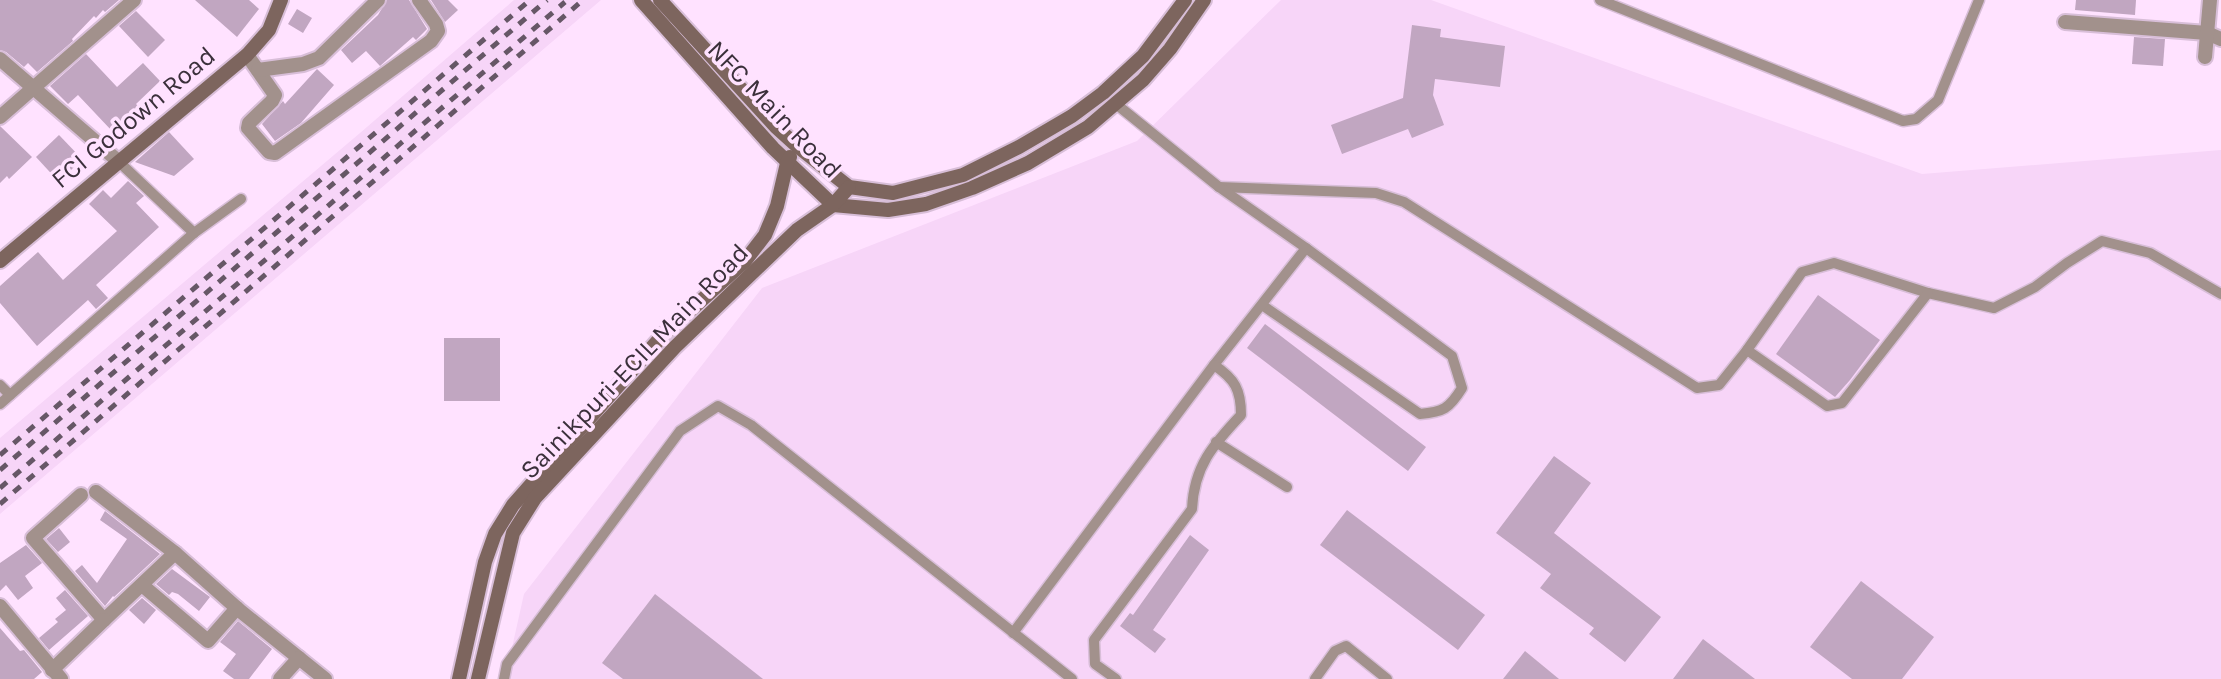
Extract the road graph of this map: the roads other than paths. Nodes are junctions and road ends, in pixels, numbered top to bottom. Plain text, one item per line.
1 (134, 0) edge
2 (281, 0) edge
3 (379, 0) edge
4 (419, 0) edge
5 (641, 0) edge
6 (660, 0) edge
7 (1185, 0) edge
8 (1204, 0) edge
9 (1601, 0) edge
10 (1979, 0) edge
11 (2210, 0) edge
12 (669, 22) junction
13 (2065, 22) dead end
14 (2214, 36) edge
15 (247, 54) junction
16 (2205, 57) dead end
17 (0, 59) edge
18 (258, 71) junction
19 (34, 88) junction
20 (1116, 104) junction
21 (0, 117) edge
22 (797, 146) junction
23 (118, 161) junction
24 (787, 163) junction
25 (849, 187) junction
26 (1219, 187) junction
27 (241, 199) dead end
28 (833, 205) junction
29 (194, 233) junction
30 (1306, 248) junction
31 (0, 261) edge
32 (1928, 293) junction
33 (2221, 294) edge
34 (1262, 305) junction
35 (1747, 350) junction
36 (1214, 365) junction
37 (0, 385) edge
38 (10, 395) junction
39 (0, 404) edge
40 (1216, 442) junction
41 (1287, 487) dead end
42 (174, 553) junction
43 (142, 585) junction
44 (237, 608) junction
45 (2, 611) edge
46 (104, 620) junction
47 (1013, 633) junction
48 (299, 657) junction
49 (56, 674) edge
50 (280, 679) edge
51 (324, 679) edge
52 (459, 679) edge
53 (478, 679) edge
54 (504, 679) edge
55 (1072, 679) edge
56 (1116, 679) edge
57 (1315, 679) edge
58 (1387, 679) edge

1 - 19 street
2 - 15 main road, FCI Godown Road
3 - 18 street
4 - 18 street
5 - 12 main road
6 - 12 main road
7 - 25 main road, NFC Main Road
8 - 20 main road, NFC Main Road
9 - 10 lane
11 - 14 street
12 - 22 main road, NFC Main Road
12 - 24 main road, NFC Main Road
13 - 14 street
14 - 16 street
15 - 18 street
15 - 23 main road, FCI Godown Road
17 - 19 street
19 - 21 street
19 - 23 street
20 - 26 lane
20 - 28 main road, NFC Main Road
22 - 24 main road, Sainikpuri-ECIL Main Road
22 - 25 main road, NFC Main Road
23 - 29 lane
23 - 31 main road, FCI Godown Road
24 - 28 main road, NFC Main Road
24 - 52 main road, Sainikpuri-ECIL Main Road
25 - 28 main road, Sainikpuri-ECIL Main Road
26 - 30 lane
26 - 35 lane
27 - 29 lane
28 - 53 main road, Sainikpuri-ECIL Main Road
29 - 38 lane
30 - 34 lane
30 - 34 lane
32 - 33 lane
32 - 35 lane
32 - 35 lane
34 - 36 lane
36 - 40 lane
36 - 47 lane
37 - 38 lane
38 - 39 lane
40 - 41 lane
40 - 56 lane
42 - 43 street
42 - 44 street
42 - 46 street
43 - 44 street
43 - 46 street
44 - 48 street
45 - 49 street
46 - 49 street
47 - 54 lane
47 - 55 lane
48 - 50 street
48 - 51 street
57 - 58 lane

